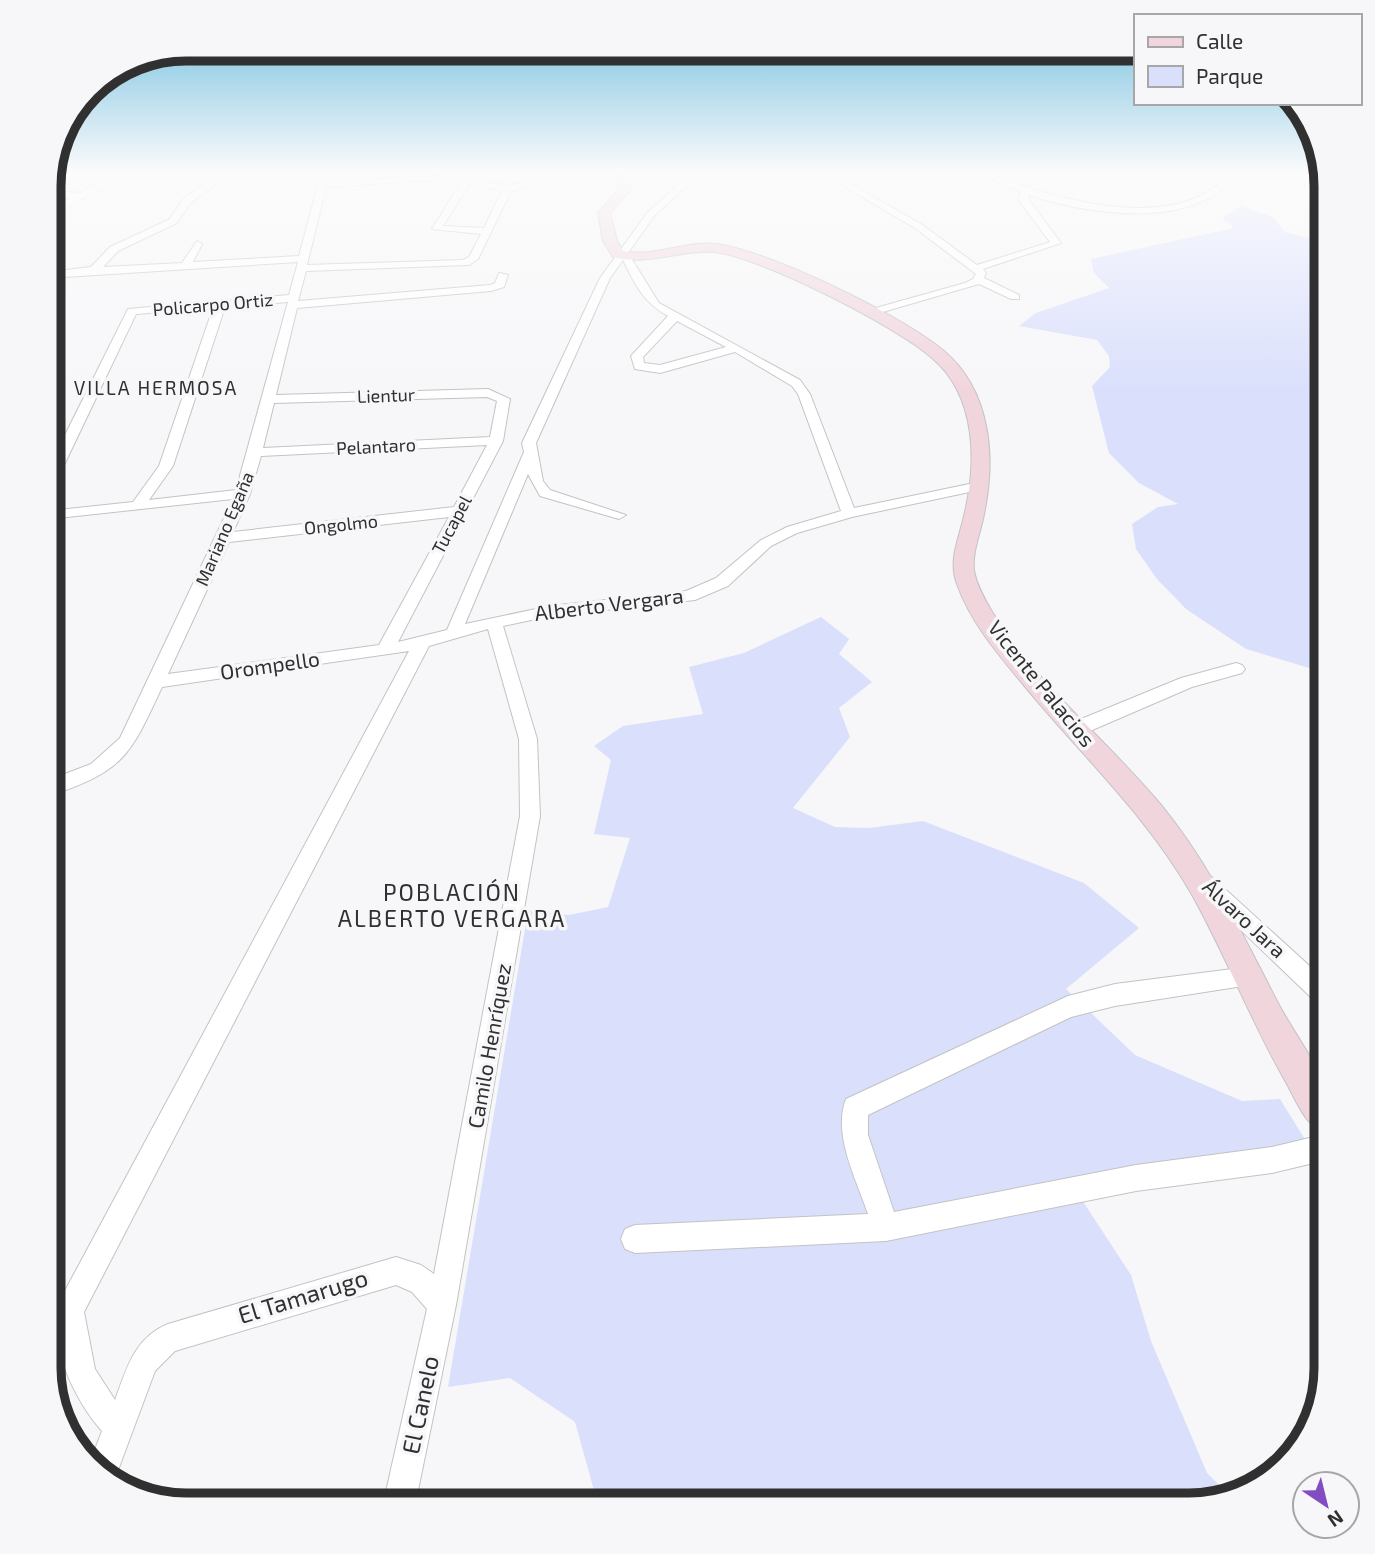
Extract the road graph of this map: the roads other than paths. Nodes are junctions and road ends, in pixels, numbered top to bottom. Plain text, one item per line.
1 (119, 247) edge
2 (196, 247) edge
3 (307, 247) edge
4 (479, 247) edge
5 (614, 247) edge
6 (630, 247) edge
7 (944, 247) edge
8 (1050, 247) edge
9 (624, 256) junction
10 (186, 265) junction
11 (302, 266) junction
12 (94, 270) junction
13 (62, 274) edge
14 (978, 274) junction
15 (503, 275) dead end
16 (1015, 297) dead end
17 (294, 302) junction
18 (220, 304) junction
19 (869, 313) junction
20 (674, 317) junction
21 (737, 348) junction
22 (502, 396) joint
23 (270, 399) junction
24 (496, 441) junction
25 (530, 448) junction
26 (257, 452) junction
27 (62, 456) edge
28 (979, 486) junction
29 (243, 494) junction
30 (137, 506) junction
31 (459, 511) junction
32 (849, 513) junction
33 (62, 514) edge
34 (619, 515) dead end
35 (223, 538) junction
36 (494, 622) junction
37 (453, 634) junction
38 (422, 643) junction
39 (385, 650) junction
40 (1236, 670) dead end
41 (155, 682) junction
42 (1076, 729) junction
43 (61, 784) edge
44 (1193, 871) junction
45 (1248, 977) junction
46 (1314, 985) edge
47 (1314, 1096) edge
48 (1314, 1150) edge
49 (886, 1227) junction
50 (635, 1239) dead end
51 (442, 1305) junction
52 (118, 1426) junction
53 (106, 1463) edge
54 (402, 1493) edge

1 - 12 street
2 - 10 street
3 - 11 street, Mariano Egaña
4 - 11 street
5 - 9 main road
6 - 9 street
7 - 14 street
8 - 14 street
9 - 19 main road, Vicente Palacios
9 - 20 street
9 - 25 street
10 - 11 street
10 - 12 street
11 - 17 street, Mariano Egaña
12 - 13 street
14 - 16 street
14 - 19 street
15 - 17 street, Policarpo Ortiz
17 - 18 street, Policarpo Ortiz
17 - 23 street, Mariano Egaña
18 - 27 street, Policarpo Ortiz
18 - 30 street
19 - 28 main road, Vicente Palacios
20 - 21 street
20 - 21 street
21 - 32 street
22 - 23 street, Lientur
22 - 24 street, Tucapel
23 - 26 street, Mariano Egaña
24 - 26 street, Pelantaro
24 - 31 street, Tucapel
25 - 34 street
25 - 37 street, Tucapel
26 - 29 street, Mariano Egaña
28 - 32 street, Alberto Vergara
28 - 42 main road, Vicente Palacios
29 - 30 street
29 - 35 street, Mariano Egaña
30 - 33 street
31 - 35 street, Ongolmo
31 - 39 street, Tucapel
32 - 36 street, Alberto Vergara
35 - 41 street, Mariano Egaña
36 - 37 street, Alberto Vergara
36 - 51 street, Camilo Henríquez
37 - 38 street, Alberto Vergara
38 - 39 street, Alberto Vergara
38 - 52 street
39 - 41 street, Orompello
40 - 42 street
41 - 43 street, Mariano Egaña
42 - 44 main road, Vicente Palacios
44 - 45 main road, Vicente Palacios
44 - 46 street, Álvaro Jara
45 - 47 main road, Vicente Palacios
45 - 49 street
48 - 49 street
49 - 50 street
51 - 52 street, El Tamarugo
51 - 54 street, El Canelo
52 - 53 street

